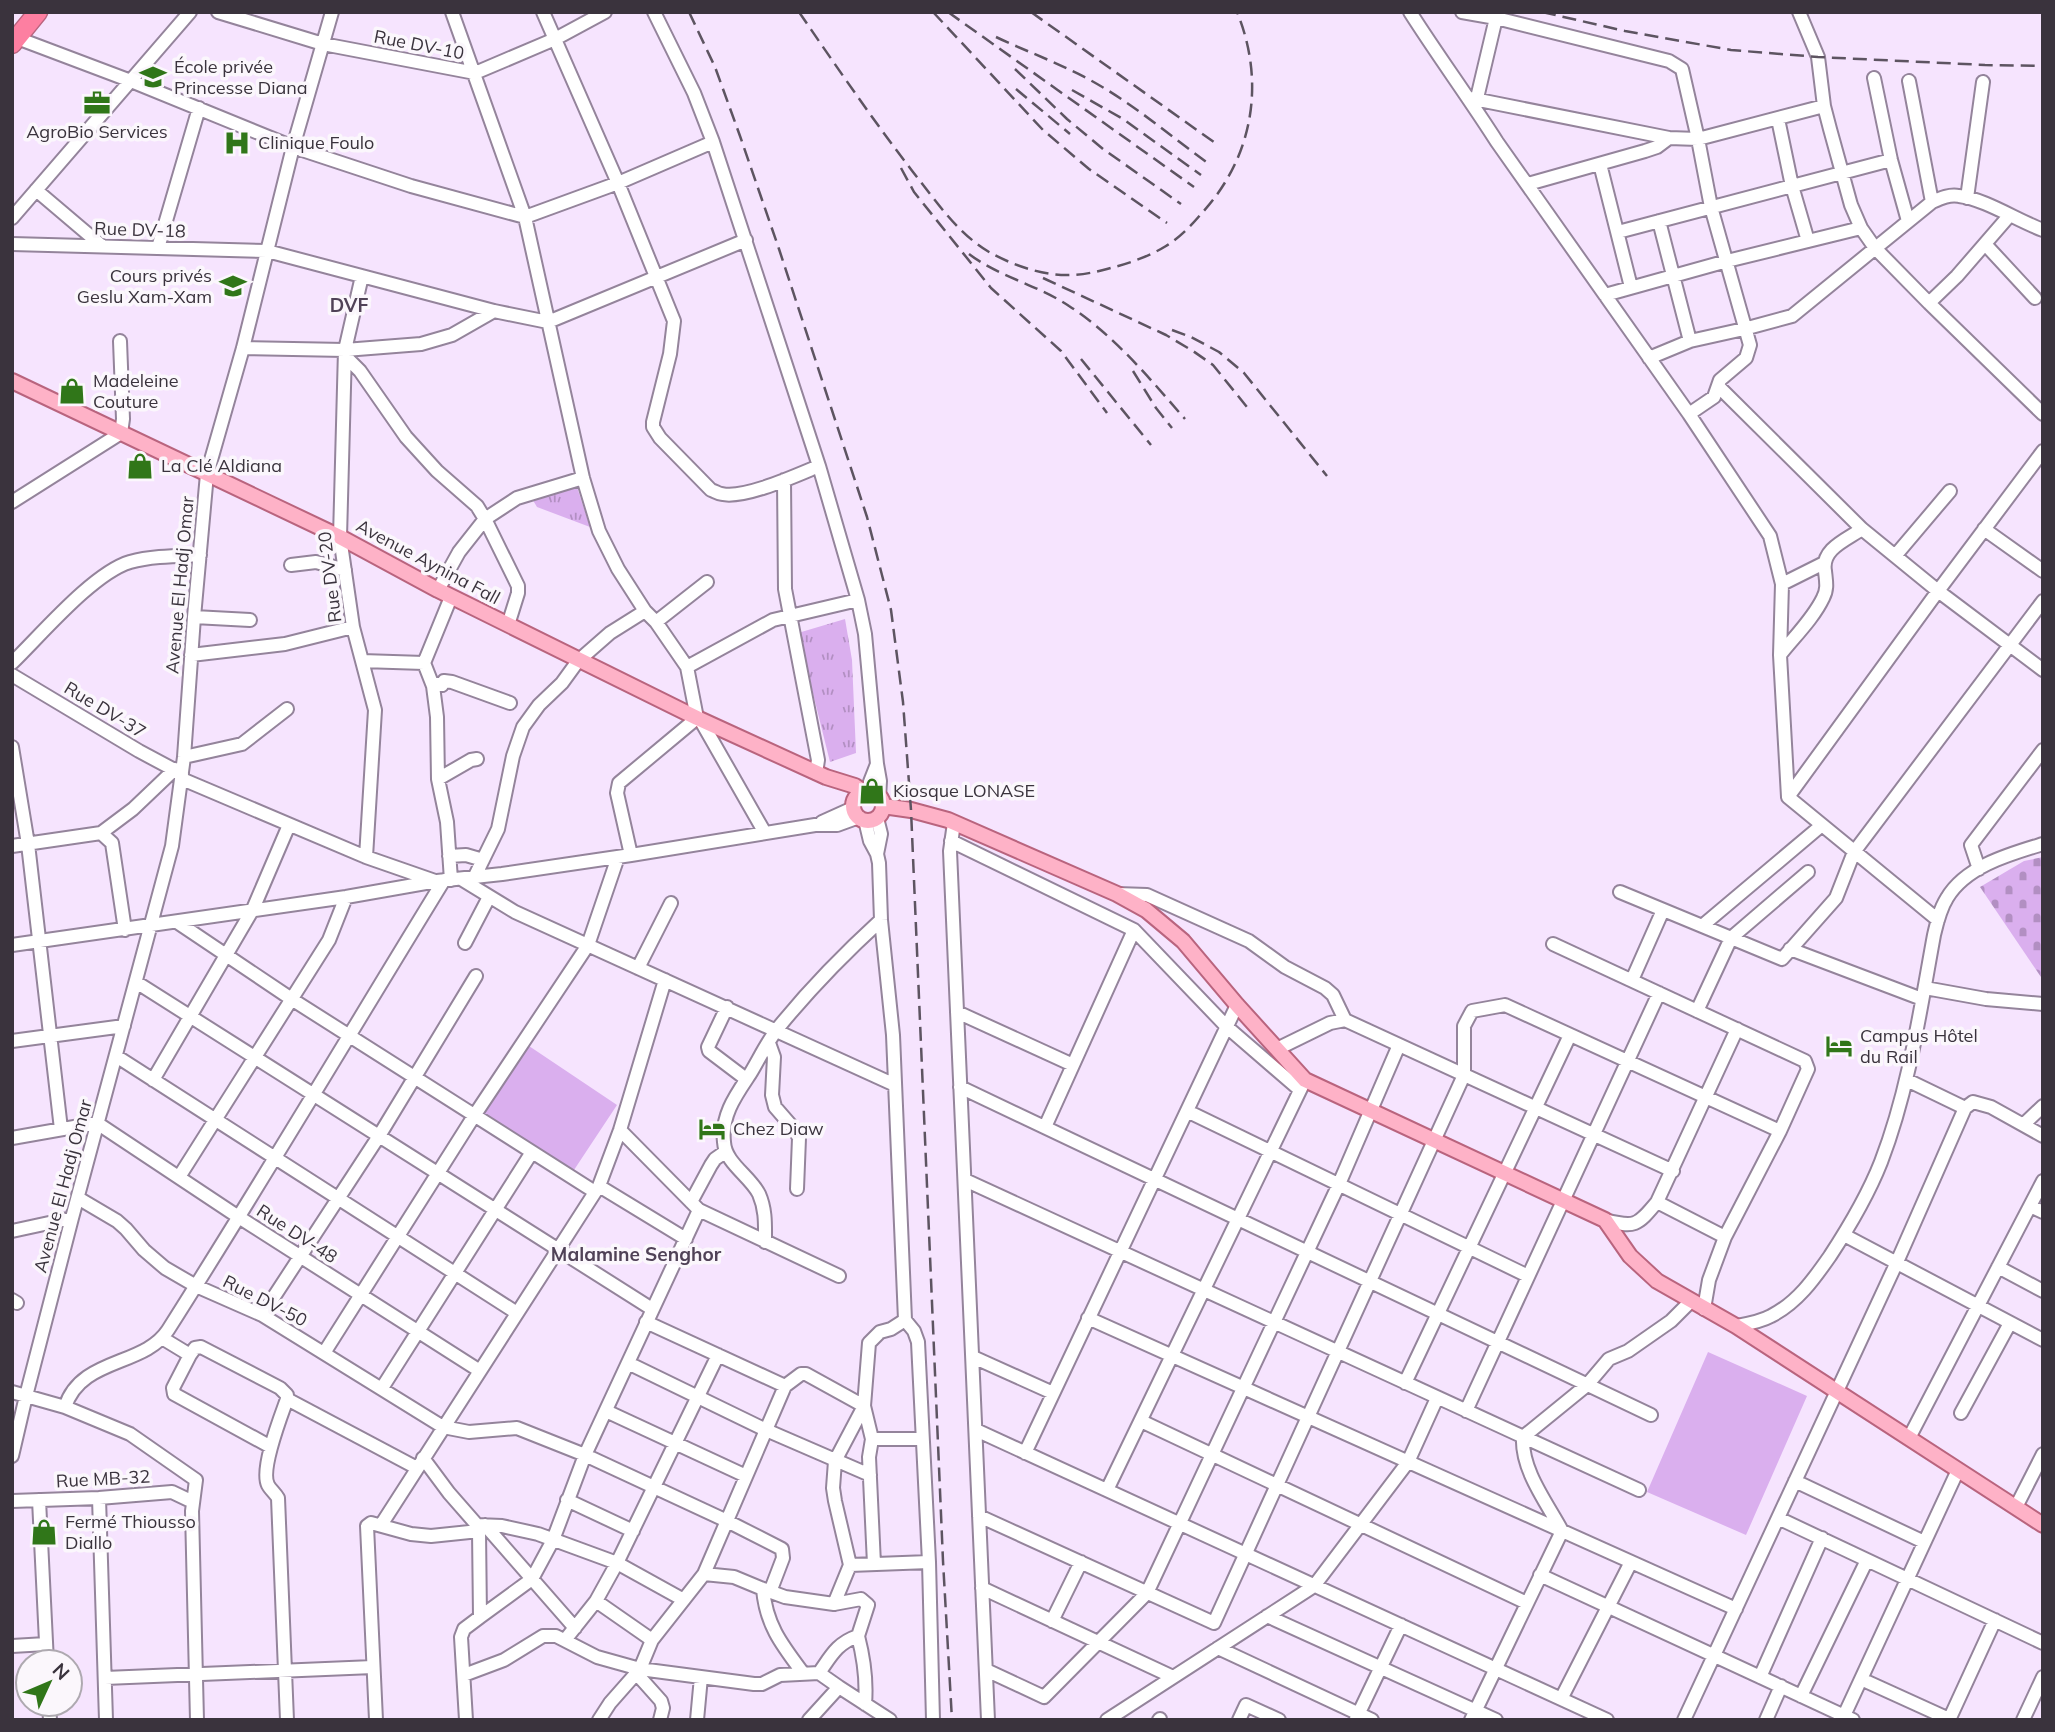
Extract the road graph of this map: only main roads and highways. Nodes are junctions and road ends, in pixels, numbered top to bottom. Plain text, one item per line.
1 (38, 12) edge
2 (14, 39) edge
3 (12, 381) edge
4 (2043, 1525) edge

1 - 2 highway
3 - 4 main road, Avenue Aynina Fall

